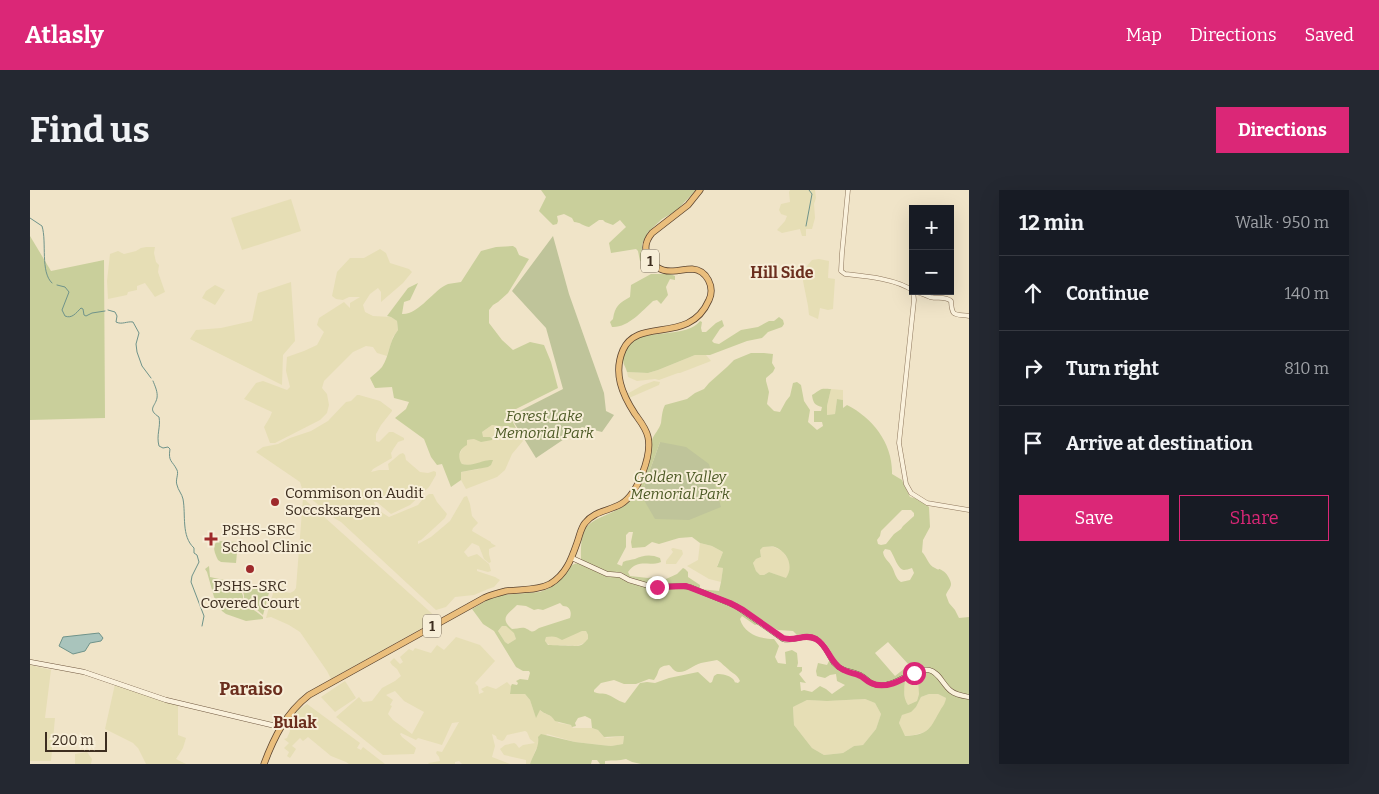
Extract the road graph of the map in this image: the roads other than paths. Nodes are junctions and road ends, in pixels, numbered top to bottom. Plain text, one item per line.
1 (700, 190) edge
2 (848, 190) edge
3 (909, 288) edge
4 (913, 295) edge
5 (925, 295) edge
6 (969, 316) edge
7 (969, 510) edge
8 (572, 558) junction
9 (30, 662) edge
10 (969, 697) edge
11 (280, 727) junction
12 (264, 764) edge

1 - 8 highway, 1
2 - 3 street
4 - 7 street
5 - 6 street
8 - 10 main road
8 - 11 highway, 1
9 - 11 main road
11 - 12 highway, 1

